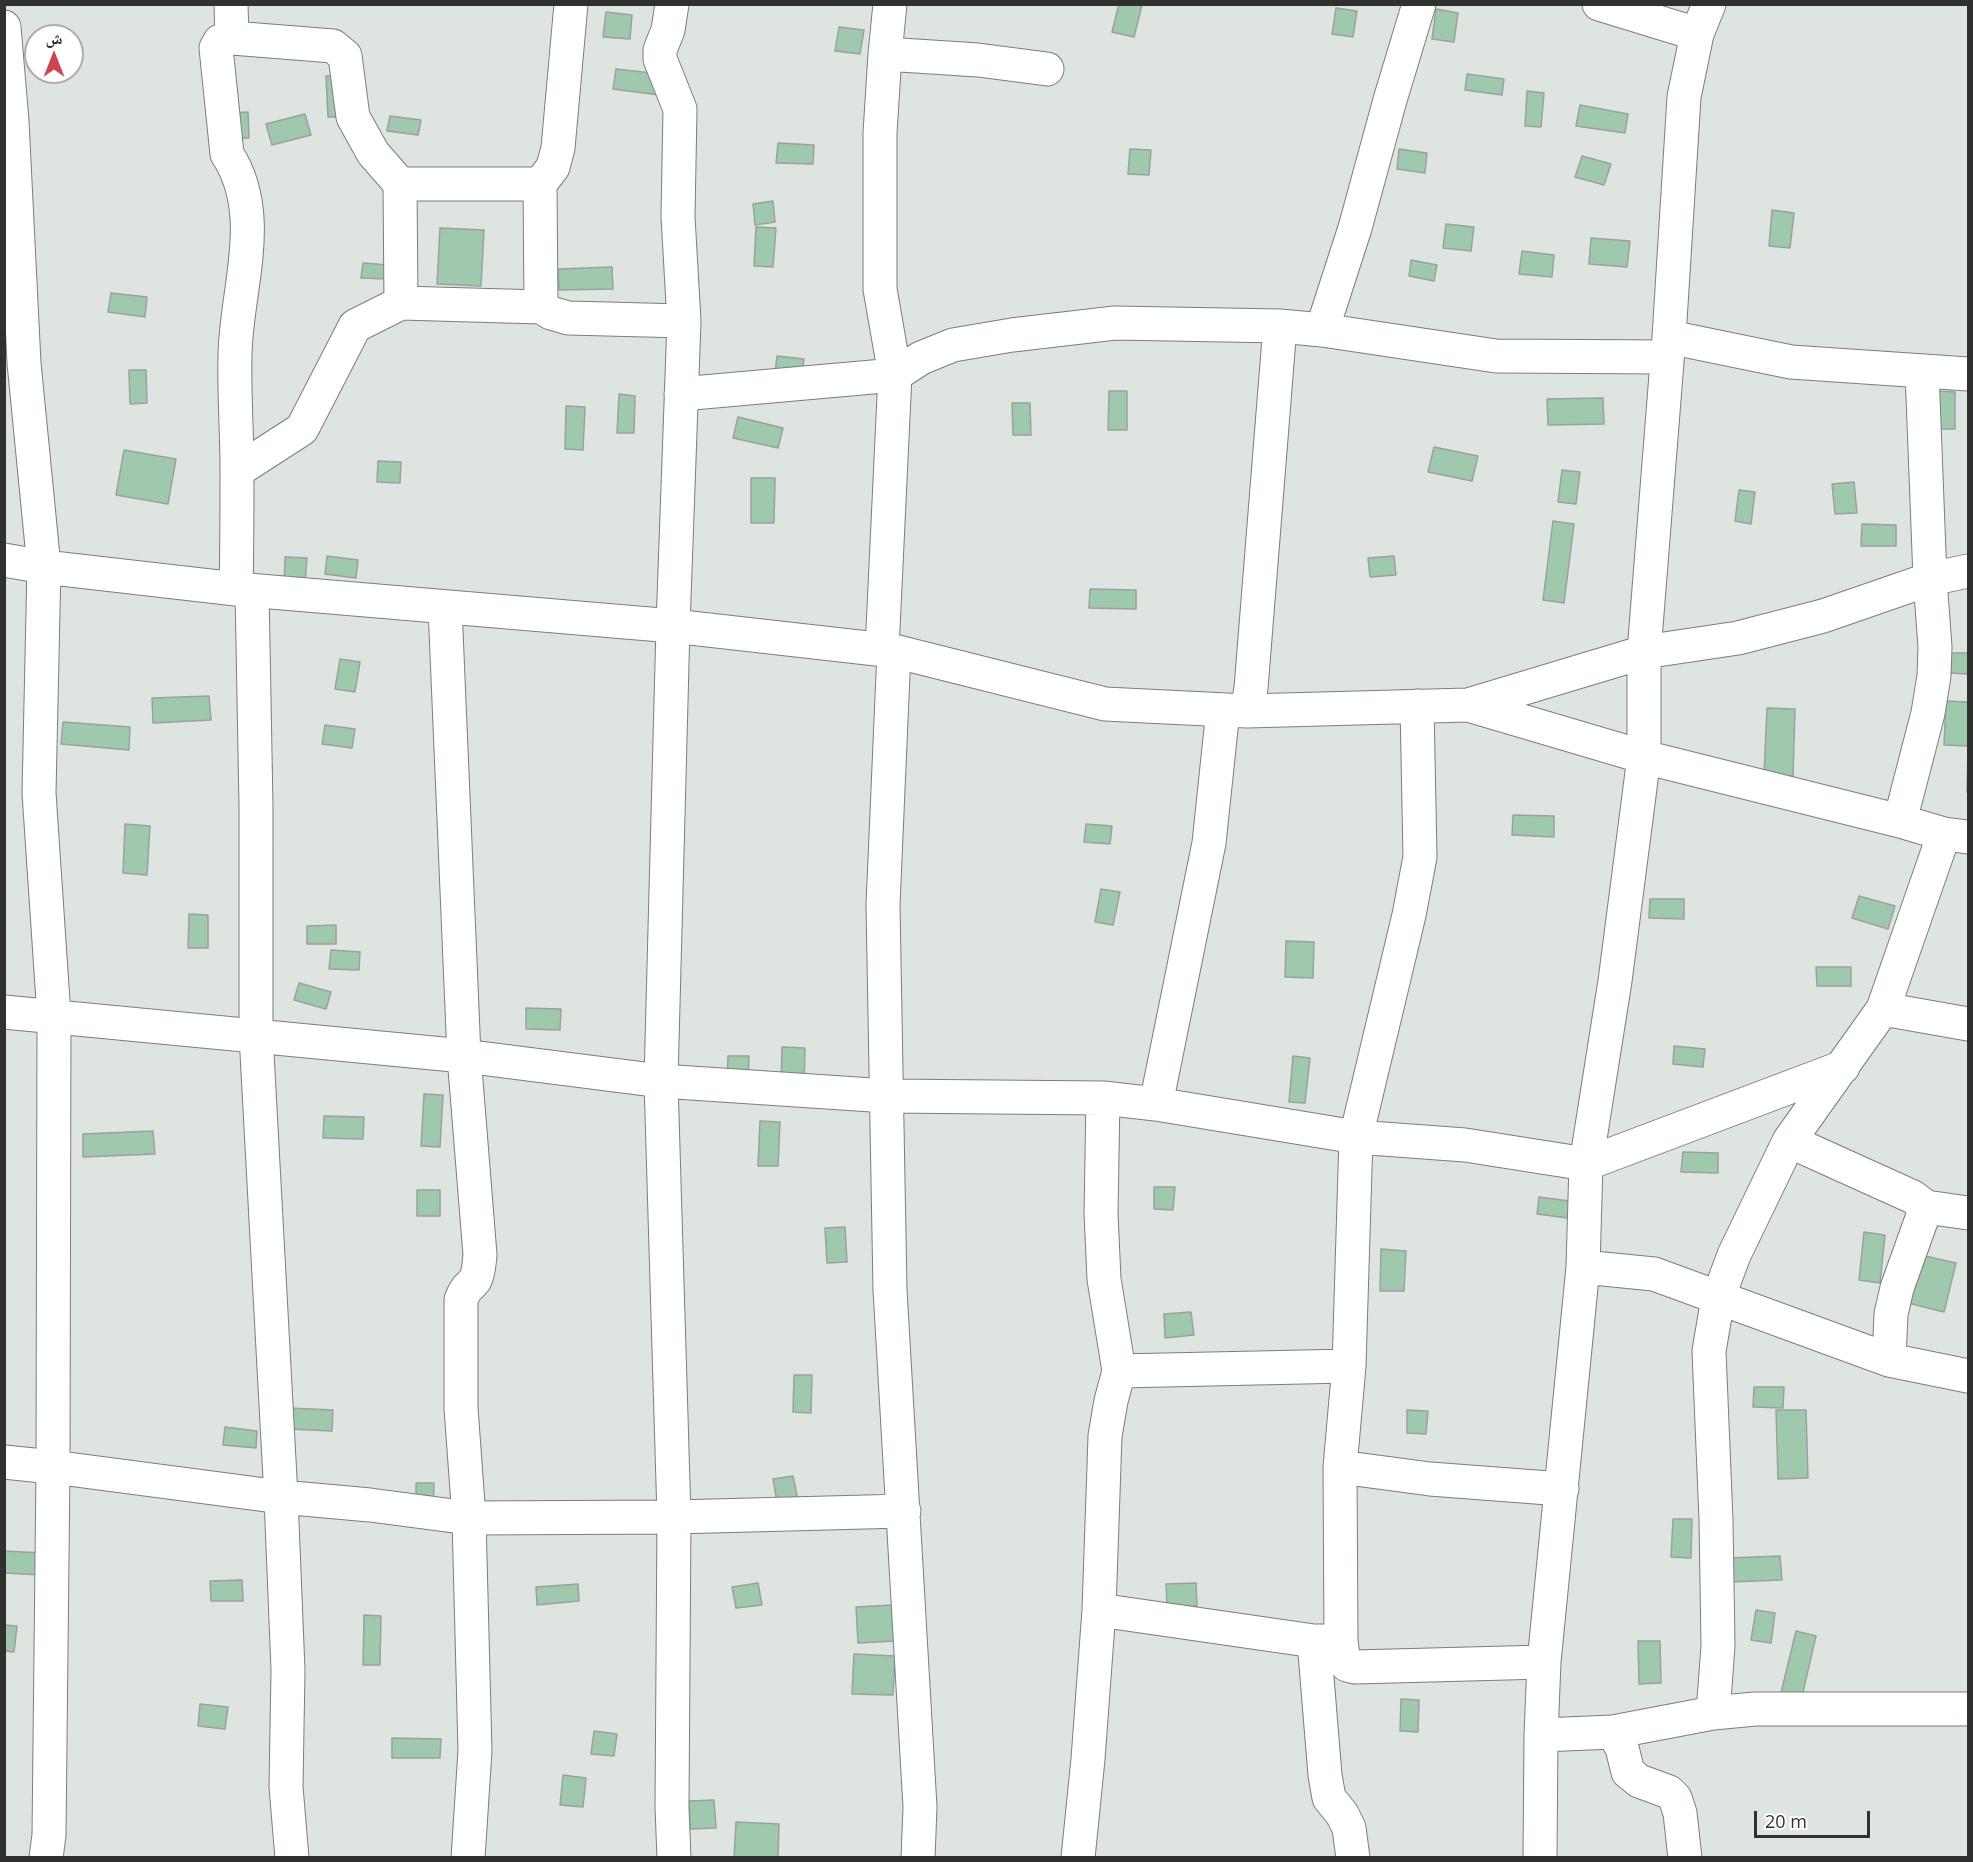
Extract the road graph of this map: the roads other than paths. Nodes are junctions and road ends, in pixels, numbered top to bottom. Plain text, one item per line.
1 (231, 4) edge
2 (571, 4) edge
3 (672, 4) edge
4 (890, 4) edge
5 (1419, 4) edge
6 (1599, 4) edge
7 (1703, 19) edge
8 (4, 27) edge
9 (232, 38) junction
10 (885, 54) junction
11 (1047, 69) dead end
12 (400, 184) junction
13 (540, 184) junction
14 (401, 303) junction
15 (541, 307) junction
16 (684, 321) junction
17 (1280, 326) junction
18 (1322, 330) junction
19 (1668, 347) junction
20 (1922, 371) junction
21 (1968, 374) edge
22 (895, 375) junction
23 (681, 394) junction
24 (237, 471) junction
25 (4, 560) edge
26 (44, 567) junction
27 (1968, 571) edge
28 (1930, 579) junction
29 (244, 589) junction
30 (445, 607) junction
31 (673, 626) junction
32 (888, 650) junction
33 (1644, 652) junction
34 (1468, 705) junction
35 (1417, 706) junction
36 (1235, 710) junction
37 (1644, 757) junction
38 (1900, 821) junction
39 (1956, 835) edge
40 (1883, 1009) junction
41 (4, 1012) edge
42 (54, 1016) junction
43 (1968, 1024) edge
44 (256, 1035) junction
45 (464, 1056) junction
46 (1843, 1067) junction
47 (661, 1080) junction
48 (886, 1096) junction
49 (1103, 1098) junction
50 (1156, 1104) junction
51 (1356, 1137) junction
52 (1789, 1141) junction
53 (1586, 1164) junction
54 (1926, 1207) junction
55 (1968, 1213) edge
56 (1583, 1267) junction
57 (1718, 1298) junction
58 (1889, 1360) junction
59 (1350, 1366) junction
60 (1119, 1371) junction
61 (1968, 1376) edge
62 (4, 1462) edge
63 (53, 1467) junction
64 (1340, 1467) junction
65 (1562, 1489) junction
66 (281, 1497) junction
67 (904, 1511) junction
68 (674, 1517) junction
69 (469, 1518) junction
70 (1099, 1610) junction
71 (1328, 1641) junction
72 (1544, 1662) junction
73 (1968, 1709) edge
74 (1713, 1713) junction
75 (1613, 1732) junction
76 (1541, 1735) junction
77 (46, 1857) edge
78 (292, 1857) edge
79 (468, 1857) edge
80 (674, 1857) edge
81 (918, 1857) edge
82 (1078, 1857) edge
83 (1353, 1857) edge
84 (1540, 1857) edge
85 (1685, 1857) edge

1 - 9 street
2 - 13 street
3 - 16 street
4 - 10 street
5 - 18 street
6 - 7 street
7 - 19 street
8 - 26 street
9 - 12 street
9 - 24 street
10 - 11 street
10 - 22 street
12 - 13 street
12 - 14 street
13 - 15 street
14 - 15 street
14 - 24 street
15 - 16 street
16 - 23 street
17 - 18 street
17 - 22 street
17 - 36 street
18 - 19 street
19 - 20 street
19 - 33 street
20 - 21 street
20 - 28 street
22 - 23 street
22 - 32 street
23 - 31 street
24 - 29 street
25 - 26 street
26 - 29 street
26 - 42 street
27 - 28 street
28 - 33 street
28 - 38 street
29 - 30 street
29 - 44 street
30 - 31 street
30 - 45 street
31 - 32 street
31 - 47 street
32 - 36 street
32 - 48 street
33 - 34 street
33 - 37 street
34 - 35 street
34 - 37 street
35 - 36 street
35 - 51 street
36 - 50 street
37 - 38 street
37 - 53 street
38 - 39 street
39 - 40 street
40 - 43 street
40 - 46 street
41 - 42 street
42 - 44 street
42 - 63 street
44 - 45 street
44 - 66 street
45 - 47 street
45 - 69 street
46 - 52 street
46 - 53 street
47 - 48 street
47 - 68 street
48 - 49 street
48 - 67 street
49 - 50 street
49 - 60 street
50 - 51 street
51 - 53 street
51 - 59 street
52 - 54 street
52 - 57 street
53 - 56 street
54 - 55 street
54 - 58 street
56 - 57 street
56 - 65 street
57 - 58 street
57 - 74 street
58 - 61 street
59 - 60 street
59 - 64 street
60 - 70 street
62 - 63 street
63 - 66 street
63 - 77 street
64 - 65 street
64 - 71 street
65 - 72 street
66 - 69 street
66 - 78 street
67 - 68 street
67 - 81 street
68 - 69 street
68 - 80 street
69 - 79 street
70 - 71 street
70 - 82 street
71 - 72 street
71 - 83 street
72 - 76 street
73 - 74 street
74 - 75 street
75 - 76 street
75 - 85 street
76 - 84 street

